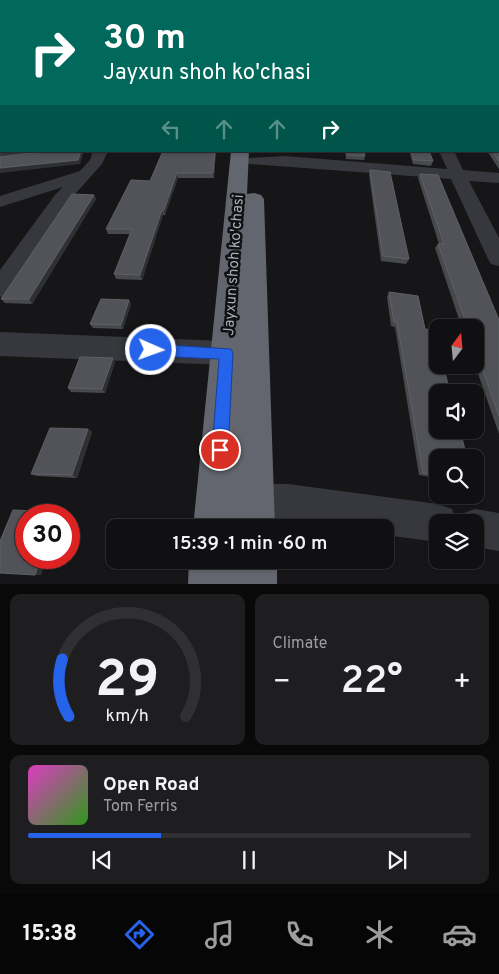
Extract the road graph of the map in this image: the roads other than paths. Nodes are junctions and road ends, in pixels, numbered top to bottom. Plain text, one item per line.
1 (34, 152) edge
2 (101, 152) edge
3 (446, 152) edge
4 (0, 155) edge
5 (249, 155) edge
6 (86, 174) junction
7 (456, 174) junction
8 (499, 178) edge
9 (0, 202) edge
10 (499, 259) edge
11 (0, 288) edge
12 (0, 344) edge
13 (226, 353) junction
14 (253, 515) edge
15 (216, 519) edge
16 (429, 522) edge
17 (484, 530) edge
18 (499, 532) edge
19 (213, 569) edge
20 (253, 569) edge
21 (212, 584) edge
22 (253, 584) edge

1 - 4 street
2 - 6 street
3 - 7 street
5 - 7 street
5 - 13 highway, Jayxun shoh ko'chasi
5 - 14 highway, Jayxun shoh ko'chasi
6 - 9 street
6 - 11 street
7 - 8 street
7 - 10 street
12 - 13 street
13 - 15 highway, Jayxun shoh ko'chasi
14 - 16 street
17 - 18 street
19 - 21 highway
20 - 22 highway

